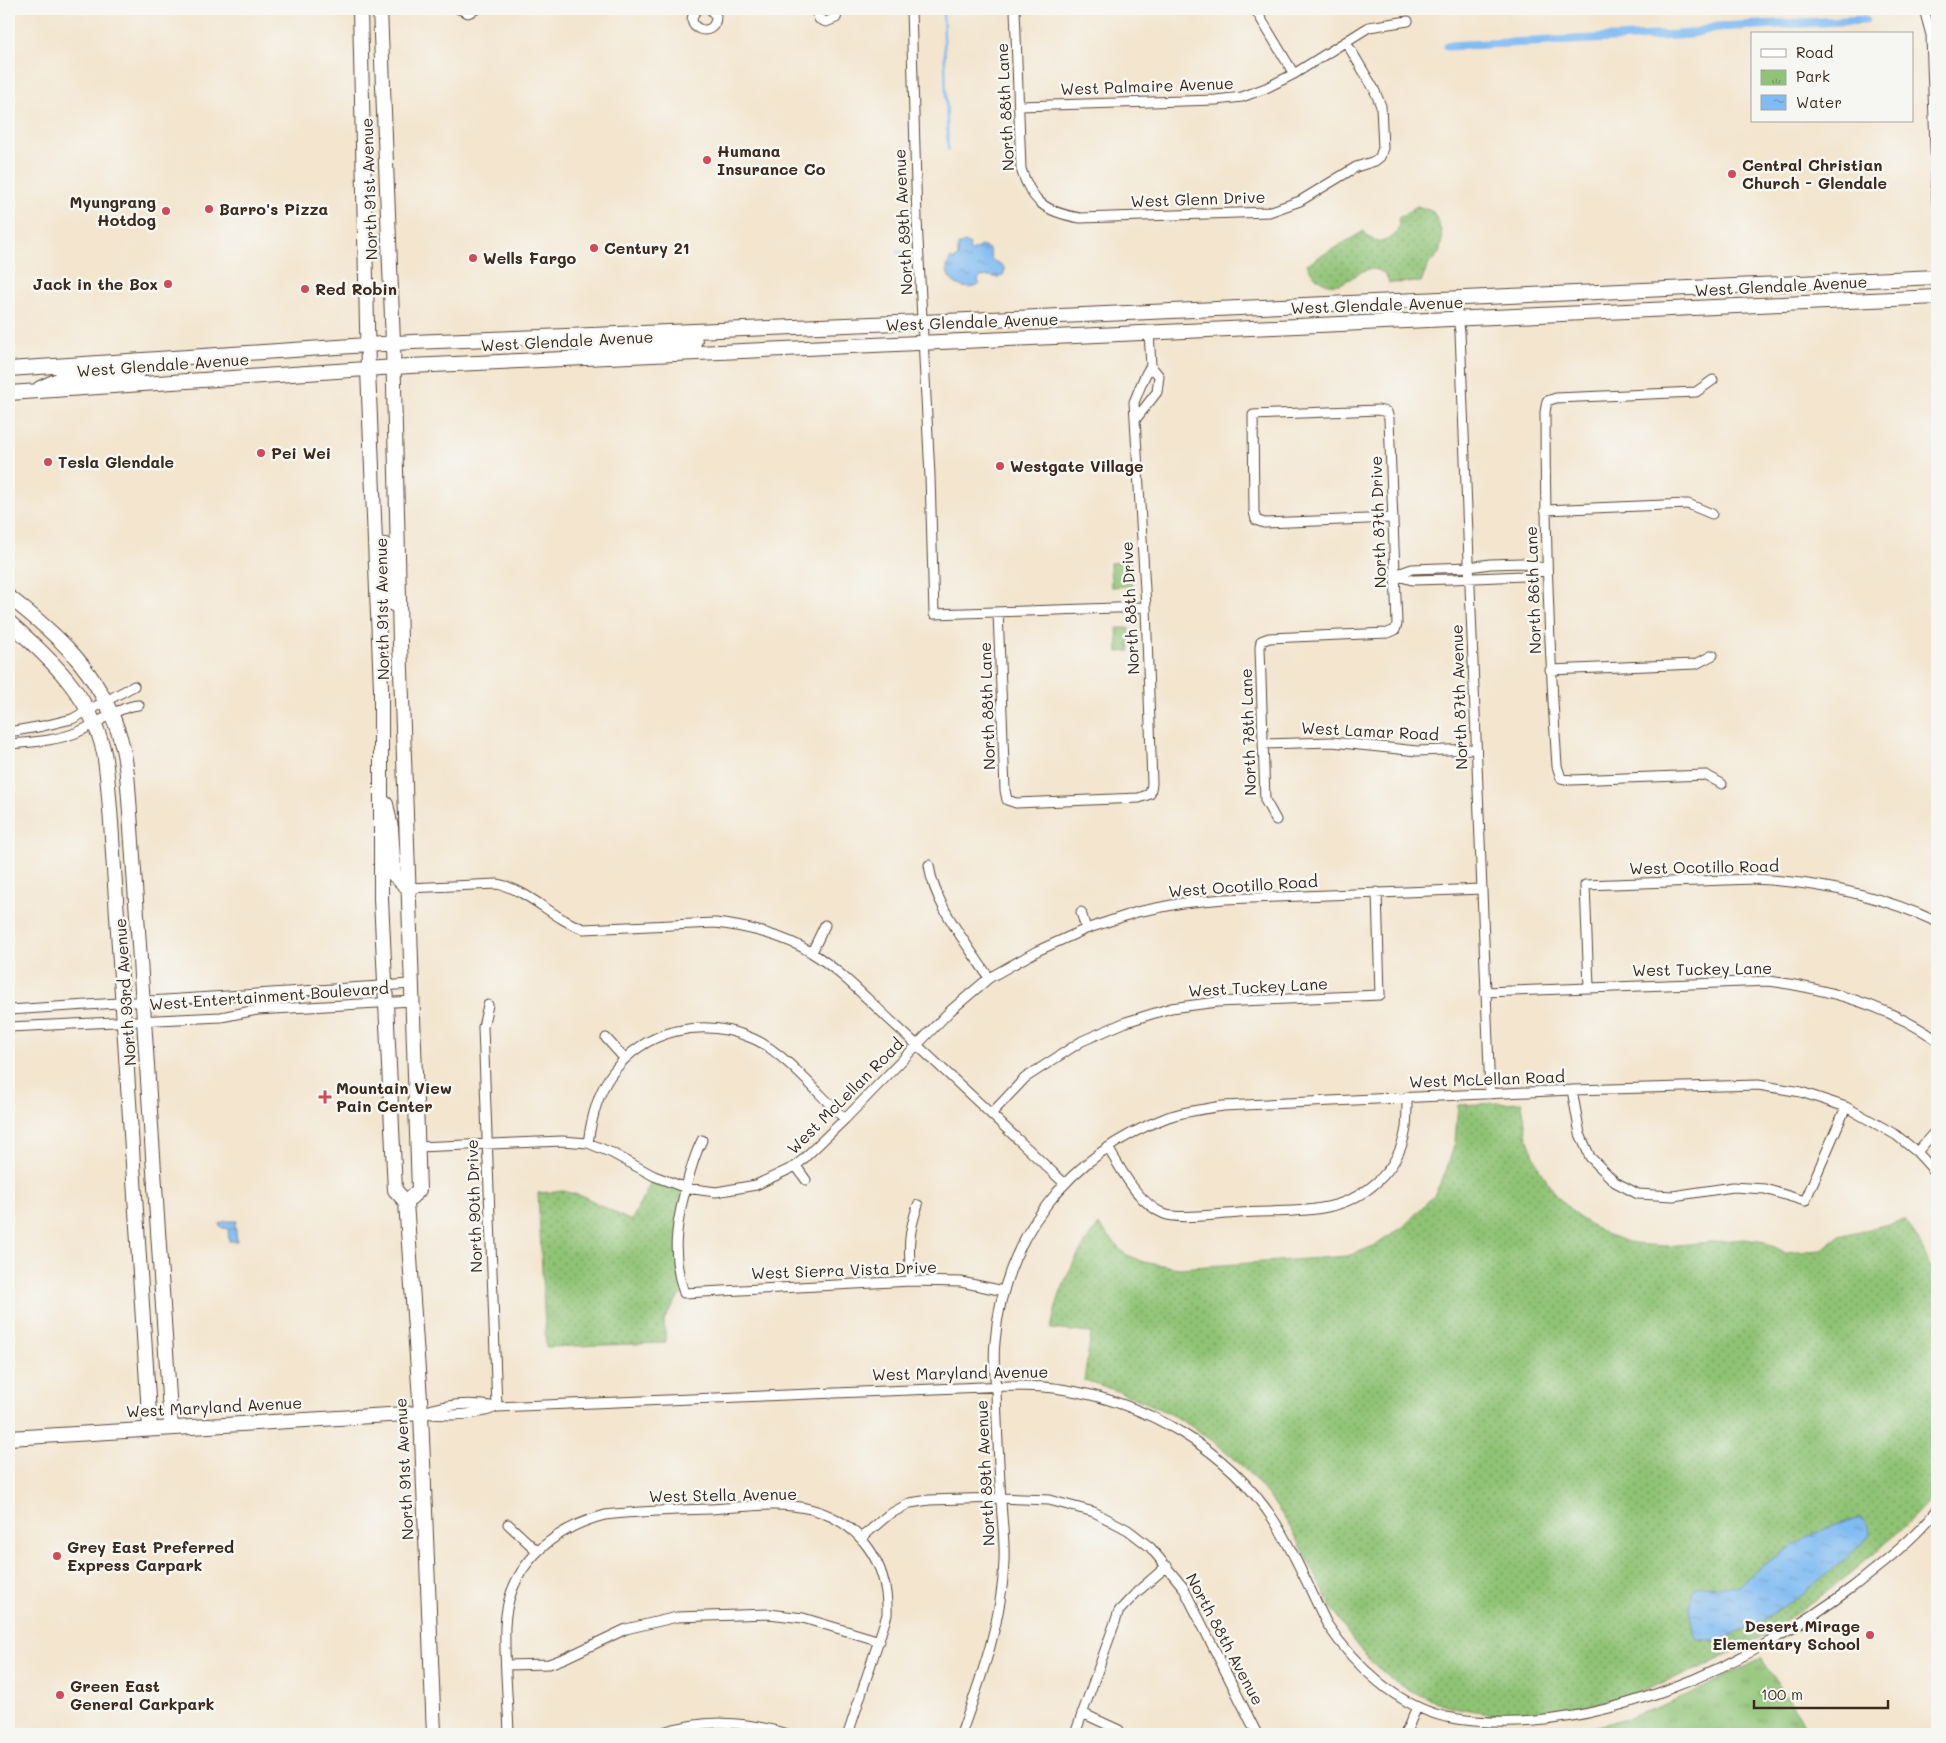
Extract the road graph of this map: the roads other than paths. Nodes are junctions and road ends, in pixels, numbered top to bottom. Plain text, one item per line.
1 (360, 9) edge
2 (380, 9) edge
3 (459, 9) edge
4 (477, 9) edge
5 (698, 9) edge
6 (710, 9) edge
7 (816, 9) edge
8 (839, 9) edge
9 (911, 9) edge
10 (1016, 9) edge
11 (1255, 9) edge
12 (1924, 9) edge
13 (1408, 21) dead end
14 (1346, 42) junction
15 (1294, 74) junction
16 (362, 86) junction
17 (382, 86) junction
18 (1018, 106) junction
19 (1037, 200) joint
20 (1937, 202) edge
21 (1937, 277) edge
22 (1937, 297) edge
23 (1454, 299) junction
24 (1148, 312) junction
25 (1457, 319) junction
26 (922, 322) junction
27 (738, 330) junction
28 (1149, 332) junction
29 (652, 333) junction
30 (923, 342) junction
31 (393, 344) junction
32 (368, 345) junction
33 (651, 355) junction
34 (571, 359) junction
35 (144, 360) junction
36 (1151, 366) junction
37 (394, 368) junction
38 (9, 369) edge
39 (368, 370) junction
40 (1712, 380) dead end
41 (1142, 385) junction
42 (35, 391) junction
43 (1157, 392) junction
44 (9, 393) edge
45 (1135, 420) junction
46 (1545, 510) junction
47 (1712, 514) dead end
48 (374, 516) junction
49 (1393, 518) junction
50 (1512, 563) junction
51 (1469, 567) junction
52 (1547, 569) junction
53 (1395, 575) junction
54 (1513, 576) junction
55 (1470, 578) junction
56 (9, 597) edge
57 (399, 607) junction
58 (1146, 607) junction
59 (998, 612) junction
60 (9, 622) edge
61 (1261, 641) joint
62 (1713, 655) dead end
63 (1550, 670) junction
64 (134, 686) dead end
65 (106, 702) junction
66 (139, 705) dead end
67 (88, 711) junction
68 (112, 716) junction
69 (94, 724) junction
70 (9, 732) edge
71 (9, 744) edge
72 (1263, 744) junction
73 (1476, 749) junction
74 (1722, 784) dead end
75 (381, 786) junction
76 (1007, 800) joint
77 (1276, 820) dead end
78 (929, 866) dead end
79 (408, 888) junction
80 (1482, 888) junction
81 (1377, 892) junction
82 (1081, 912) dead end
83 (1936, 919) edge
84 (826, 925) dead end
85 (1086, 929) junction
86 (812, 952) junction
87 (989, 978) junction
88 (411, 984) junction
89 (385, 985) junction
90 (1589, 987) junction
91 (1485, 992) junction
92 (143, 1001) junction
93 (412, 1001) junction
94 (123, 1002) junction
95 (386, 1002) junction
96 (488, 1005) dead end
97 (9, 1010) edge
98 (124, 1021) junction
99 (144, 1021) junction
100 (9, 1027) edge
101 (606, 1038) dead end
102 (1937, 1040) edge
103 (918, 1044) junction
104 (624, 1058) junction
105 (1572, 1090) junction
106 (1490, 1094) junction
107 (1407, 1098) junction
108 (1846, 1107) junction
109 (991, 1114) junction
110 (845, 1119) junction
111 (1937, 1130) edge
112 (702, 1140) dead end
113 (588, 1143) junction
114 (486, 1144) junction
115 (417, 1146) junction
116 (1108, 1148) junction
117 (1917, 1152) junction
118 (796, 1166) junction
119 (1937, 1174) edge
120 (806, 1180) dead end
121 (1064, 1183) junction
122 (686, 1188) junction
123 (406, 1202) junction
124 (918, 1205) dead end
125 (911, 1281) junction
126 (1004, 1291) junction
127 (996, 1387) junction
128 (497, 1407) junction
129 (421, 1413) junction
130 (171, 1427) junction
131 (150, 1429) junction
132 (9, 1438) edge
133 (1000, 1498) junction
134 (1937, 1510) edge
135 (508, 1524) dead end
136 (861, 1538) junction
137 (537, 1551) junction
138 (1167, 1566) junction
139 (880, 1641) junction
140 (506, 1665) junction
141 (1418, 1707) junction
142 (1082, 1714) junction
143 (1119, 1730) dead end
144 (434, 1734) edge
145 (510, 1734) edge
146 (657, 1734) edge
147 (787, 1734) edge
148 (848, 1734) edge
149 (962, 1734) edge
150 (1075, 1734) edge
151 (1257, 1734) edge
152 (1406, 1734) edge

1 - 16 main road, North 91st Avenue
2 - 17 main road, North 91st Avenue
3 - 4 street
5 - 6 street
7 - 8 street
9 - 26 street, North 89th Avenue
10 - 18 street, North 88th Lane
11 - 15 street
12 - 20 street
13 - 14 street, West Palmaire Avenue
14 - 15 street, West Palmaire Avenue
14 - 19 street, West Glenn Drive
15 - 18 street, West Palmaire Avenue
16 - 17 main road
16 - 32 main road, North 91st Avenue
17 - 31 main road, North 91st Avenue
18 - 19 street, North 88th Lane
21 - 23 main road, West Glendale Avenue
22 - 25 main road, West Glendale Avenue
23 - 24 main road, West Glendale Avenue
23 - 25 street, North 87th Avenue
24 - 26 main road, West Glendale Avenue
24 - 28 main road
25 - 28 main road, West Glendale Avenue
25 - 51 street, North 87th Avenue
26 - 27 main road, West Glendale Avenue
26 - 30 street, North 89th Avenue
27 - 29 main road, West Glendale Avenue
27 - 33 main road
28 - 30 main road, West Glendale Avenue
28 - 36 street, North 88th Drive
29 - 31 main road, West Glendale Avenue
29 - 34 main road
30 - 33 main road, West Glendale Avenue
30 - 59 street, North 89th Avenue
31 - 32 main road, West Glendale Avenue
31 - 37 main road, North 91st Avenue
32 - 35 main road, West Glendale Avenue
32 - 39 main road, North 91st Avenue
33 - 34 main road, West Glendale Avenue
34 - 37 main road, West Glendale Avenue
35 - 38 main road, West Glendale Avenue
35 - 42 main road
36 - 41 street, North 88th Drive
36 - 43 street, North 88th Drive
37 - 39 main road, West Glendale Avenue
37 - 57 main road, North 91st Avenue
39 - 42 main road, West Glendale Avenue
39 - 48 main road, North 91st Avenue
40 - 46 street, North 86th Lane
41 - 43 street
41 - 45 street, North 88th Drive
42 - 44 main road, West Glendale Avenue
43 - 45 street
45 - 58 street, North 88th Drive
46 - 47 street
46 - 52 street, North 86th Lane
48 - 57 main road
48 - 75 main road, North 91st Avenue
49 - 49 street, North 87th Drive
49 - 53 street, North 87th Drive
50 - 51 street
50 - 52 street
50 - 54 street
51 - 53 street
51 - 55 street, North 87th Avenue
52 - 54 street
52 - 63 street, North 86th Lane
53 - 55 street
53 - 61 street, North 87th Drive
54 - 55 street
55 - 73 street, North 87th Avenue
56 - 65 main road, North 93rd Avenue
57 - 79 main road, North 91st Avenue
58 - 59 street
58 - 76 street, North 88th Drive
59 - 76 street, North 88th Lane
60 - 67 main road, North 93rd Avenue
61 - 72 street, North 78th Lane
62 - 63 street
63 - 74 street, North 86th Lane
64 - 65 street
65 - 67 street
65 - 68 main road, North 93rd Avenue
66 - 68 street
67 - 69 main road, North 93rd Avenue
67 - 70 street
68 - 69 street
68 - 92 main road, North 93rd Avenue
69 - 71 street
69 - 94 main road, North 93rd Avenue
72 - 73 street, West Lamar Road
72 - 77 street, North 78th Lane
73 - 80 street, North 87th Avenue
75 - 79 main road
75 - 89 main road, North 91st Avenue
78 - 87 street
79 - 86 street
79 - 88 main road, North 91st Avenue
80 - 81 street, West Ocotillo Road
80 - 91 street, North 87th Avenue
81 - 85 street, West Ocotillo Road
81 - 109 street, West Tuckey Lane
82 - 85 street
83 - 90 street, West Ocotillo Road
84 - 86 street
85 - 87 street, West Ocotillo Road
86 - 103 street
87 - 103 street, West Ocotillo Road
88 - 89 street, West Entertainment Boulevard
88 - 93 main road, North 91st Avenue
89 - 92 street, West Entertainment Boulevard
89 - 95 main road, North 91st Avenue
90 - 91 street, West Tuckey Lane
90 - 102 street, West Tuckey Lane
91 - 106 street, North 87th Avenue
92 - 94 street, West Entertainment Boulevard
92 - 99 main road, North 93rd Avenue
93 - 95 street, West Entertainment Boulevard
93 - 115 main road, North 91st Avenue
94 - 97 street, West Entertainment Boulevard
94 - 98 main road, North 93rd Avenue
95 - 99 street, West Entertainment Boulevard
95 - 123 main road, North 91st Avenue
96 - 114 street, North 90th Drive
98 - 99 street, West Entertainment Boulevard
98 - 100 street, West Entertainment Boulevard
98 - 131 main road, North 93rd Avenue
99 - 130 main road, North 93rd Avenue
101 - 104 street
103 - 109 street
103 - 110 street, West McLellan Road
104 - 110 street
104 - 113 street
105 - 106 street, West McLellan Road
105 - 108 street, West McLellan Road
105 - 108 street
106 - 107 street, West McLellan Road
107 - 116 street, West McLellan Road
107 - 116 street
108 - 117 street, West McLellan Road
109 - 121 street
110 - 118 street, West McLellan Road
111 - 117 street
112 - 122 street
113 - 114 street, West McLellan Road
113 - 122 street, West McLellan Road
114 - 115 street, West McLellan Road
114 - 128 street, North 90th Drive
115 - 123 main road, North 91st Avenue
116 - 121 street, West McLellan Road
117 - 119 street, West McLellan Road
118 - 120 street
118 - 122 street, West McLellan Road
121 - 126 street, North 89th Avenue
122 - 125 street, West Sierra Vista Drive
123 - 129 main road, North 91st Avenue
124 - 125 street
125 - 126 street, West Sierra Vista Drive
126 - 127 street, North 89th Avenue
127 - 128 street, West Maryland Avenue
127 - 133 street, North 89th Avenue
127 - 141 street, West Maryland Avenue
128 - 129 street, West Maryland Avenue
129 - 130 main road, West Maryland Avenue
129 - 144 main road, North 91st Avenue
130 - 131 main road, West Maryland Avenue
131 - 132 main road, West Maryland Avenue
133 - 136 street
133 - 138 street, North 88th Avenue
133 - 149 street, North 89th Avenue
134 - 141 street, West Maryland Avenue
135 - 137 street
136 - 137 street, West Stella Avenue
136 - 139 street, West Stella Avenue
137 - 140 street
138 - 142 street
138 - 151 street, North 88th Avenue
139 - 140 street
139 - 148 street, West Stella Avenue
140 - 145 street
141 - 152 street
142 - 143 street
142 - 150 street
146 - 147 street

